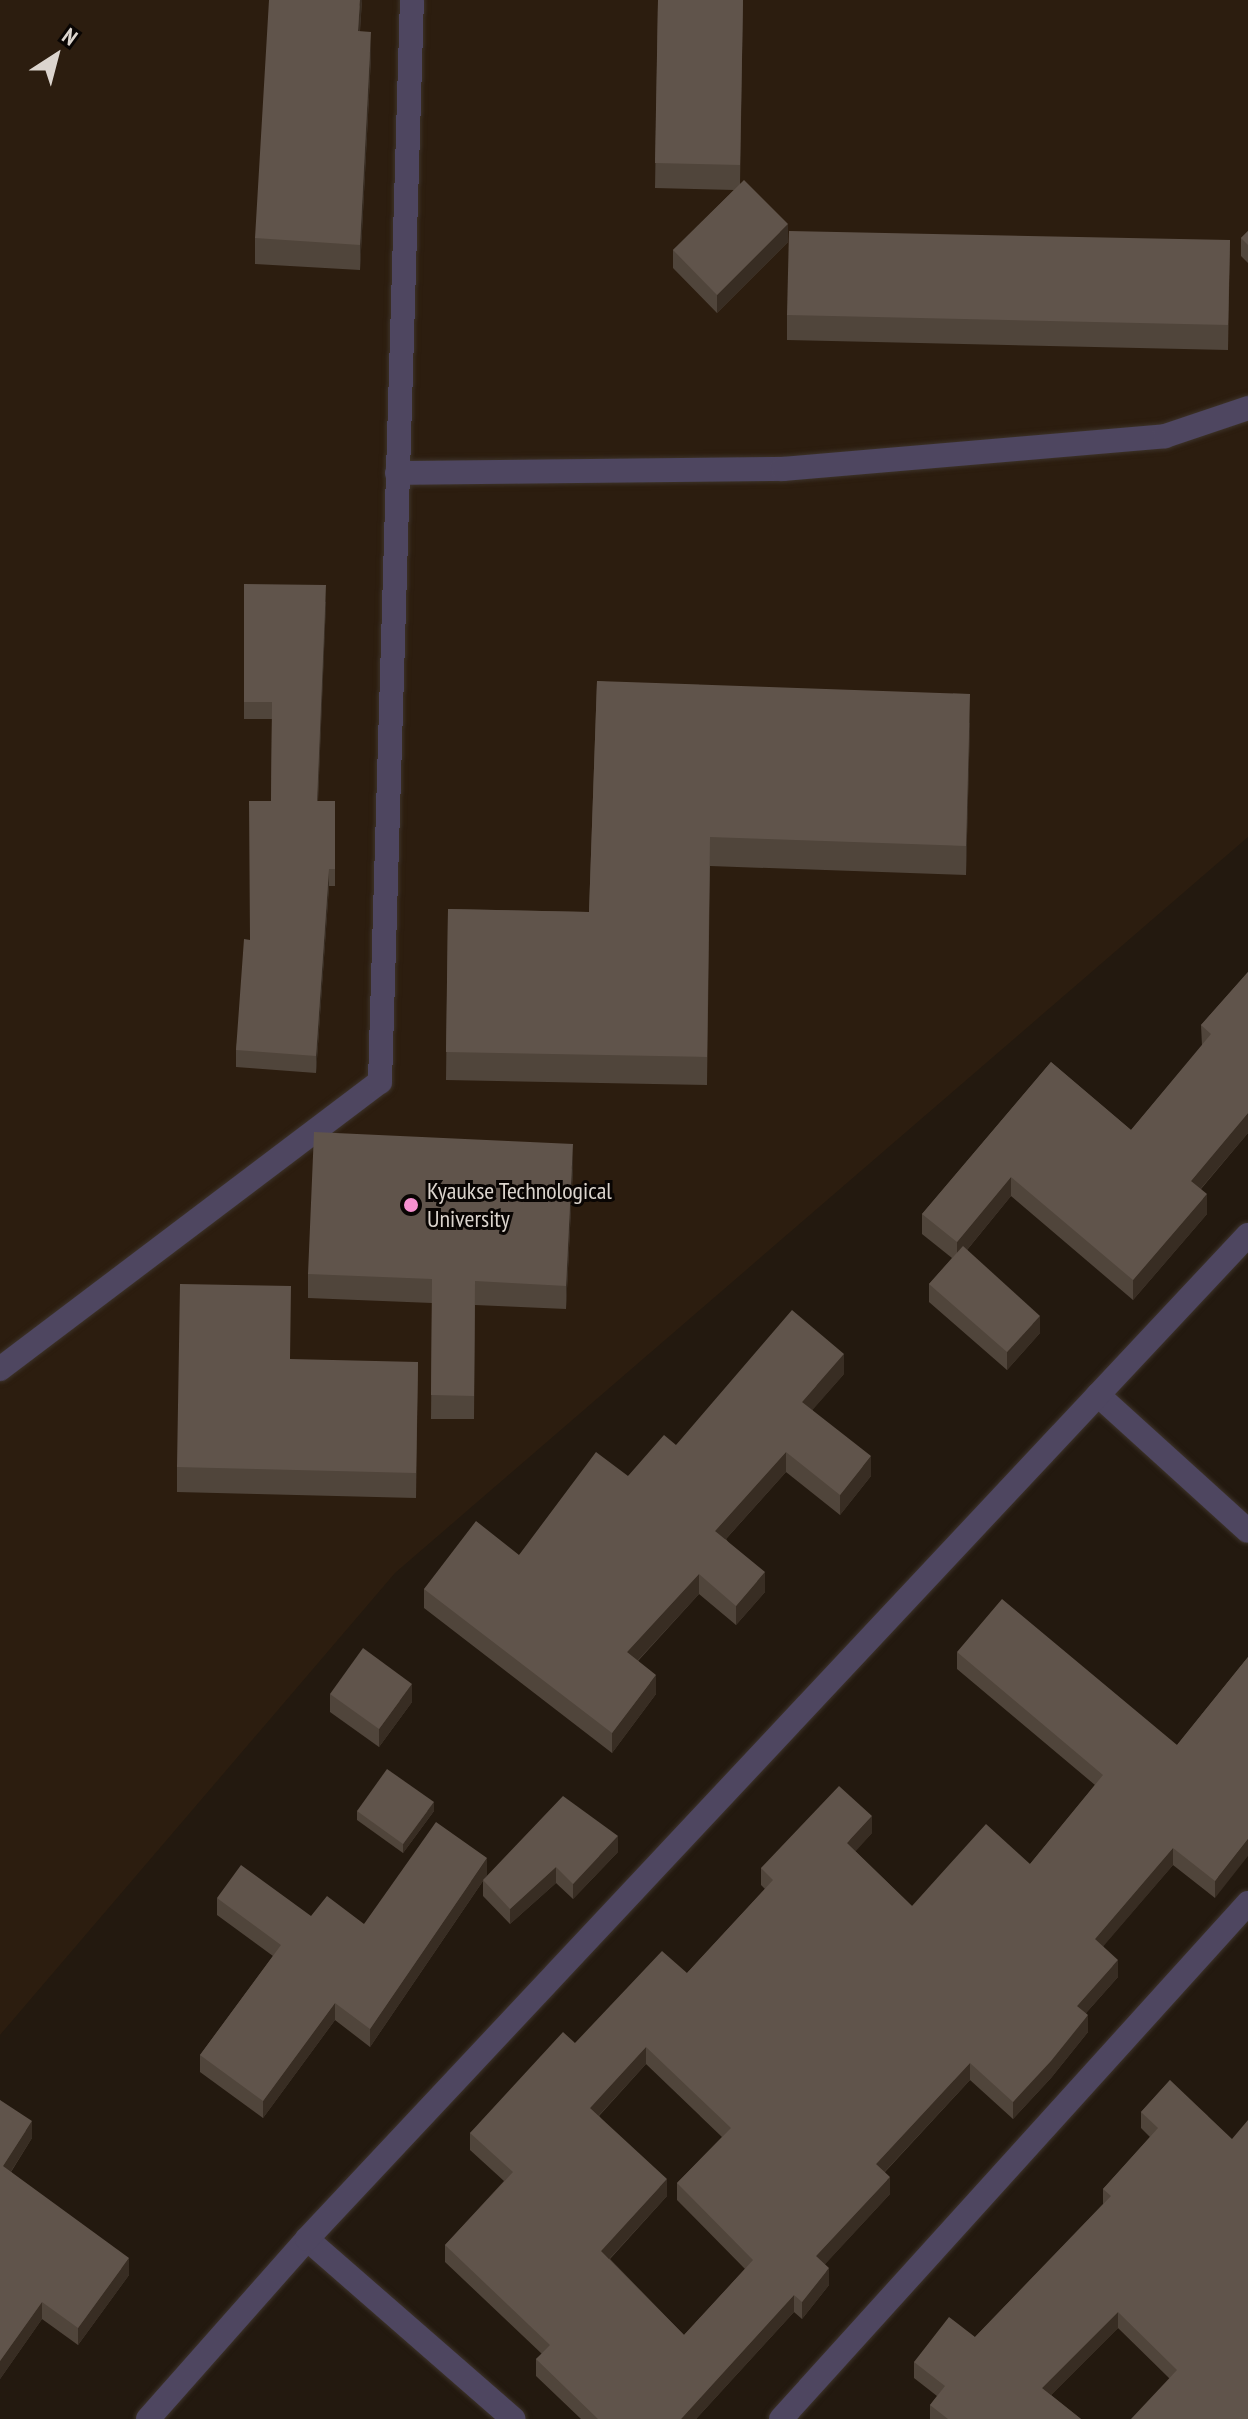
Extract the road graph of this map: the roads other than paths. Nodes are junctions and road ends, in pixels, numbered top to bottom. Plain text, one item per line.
1 (412, 0) edge
2 (1248, 408) edge
3 (397, 473) junction
4 (1248, 1235) edge
5 (0, 1369) edge
6 (1098, 1395) junction
7 (1248, 1531) edge
8 (1248, 1903) edge
9 (307, 2239) junction
10 (148, 2419) edge
11 (513, 2419) edge
12 (781, 2419) edge

1 - 3 street
2 - 3 street
3 - 5 street
4 - 6 street
6 - 7 street
6 - 9 street
8 - 12 street
9 - 10 street
9 - 11 street

